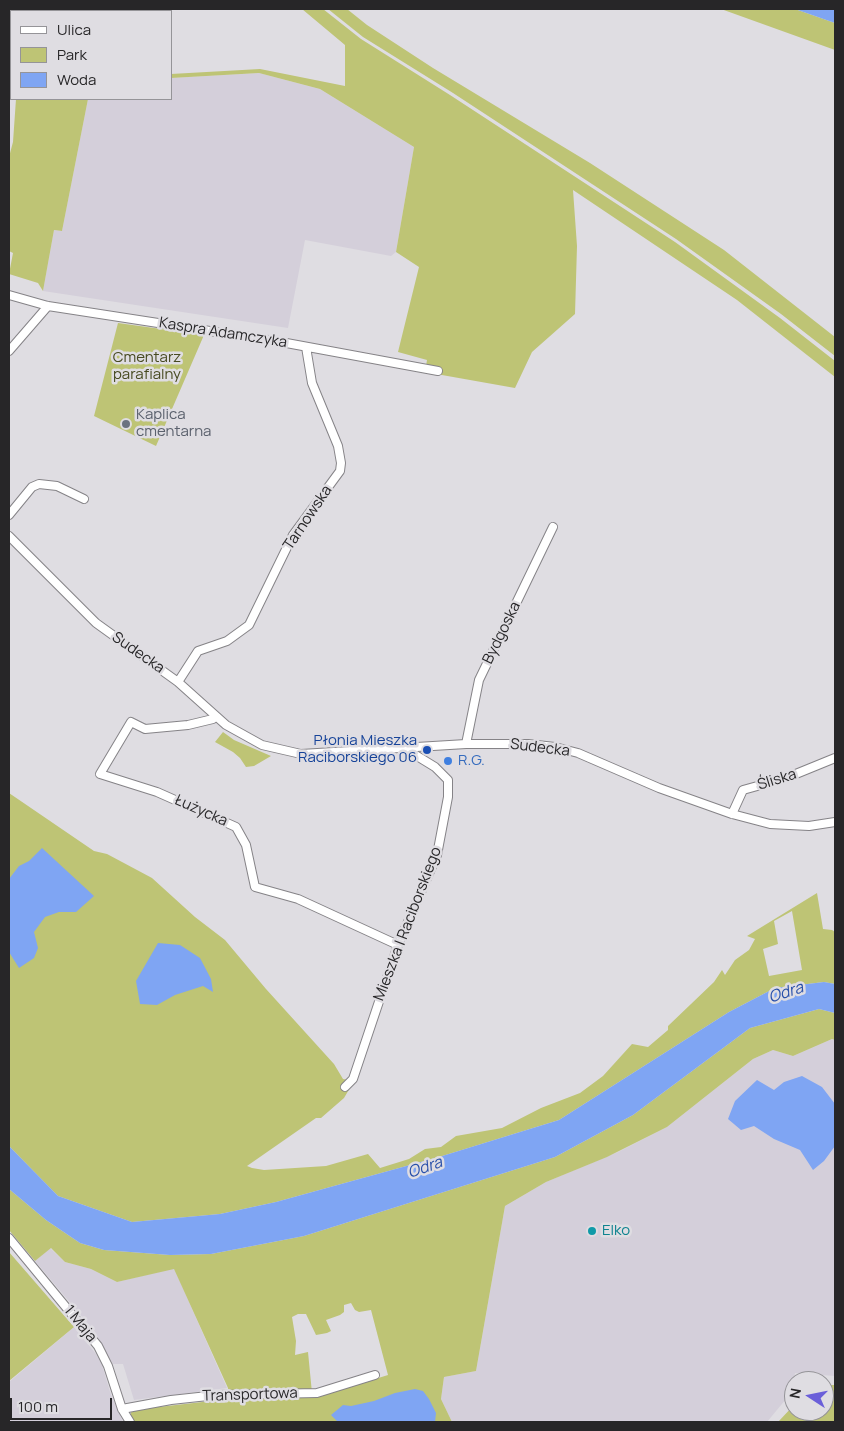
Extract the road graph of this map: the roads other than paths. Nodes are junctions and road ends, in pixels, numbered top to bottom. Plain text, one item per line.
1 (9, 295) edge
2 (48, 306) junction
3 (306, 347) junction
4 (9, 351) edge
5 (438, 371) dead end
6 (84, 499) dead end
7 (9, 515) edge
8 (553, 527) dead end
9 (9, 536) edge
10 (178, 682) junction
11 (216, 716) junction
12 (466, 744) junction
13 (404, 748) junction
14 (835, 758) edge
15 (732, 814) junction
16 (835, 822) edge
17 (398, 945) junction
18 (345, 1086) dead end
19 (9, 1238) edge
20 (375, 1374) dead end
21 (122, 1409) junction
22 (130, 1422) edge

1 - 2 street, Kaspra Adamczyka
2 - 3 street, Kaspra Adamczyka
2 - 4 street
3 - 5 street, Kaspra Adamczyka
3 - 10 street, Tarnowska
6 - 7 street
8 - 12 street, Bydgoska
9 - 10 street, Sudecka
10 - 11 street, Sudecka
11 - 13 street, Sudecka
11 - 17 street, Łużycka
12 - 13 street, Sudecka
12 - 15 street, Sudecka
13 - 17 street, Mieszka I Raciborskiego
14 - 15 street, Śliska
15 - 16 street, Sudecka
17 - 18 street, Mieszka I Raciborskiego
19 - 21 street, 1 Maja
20 - 21 street, Transportowa
21 - 22 street, 1 Maja

